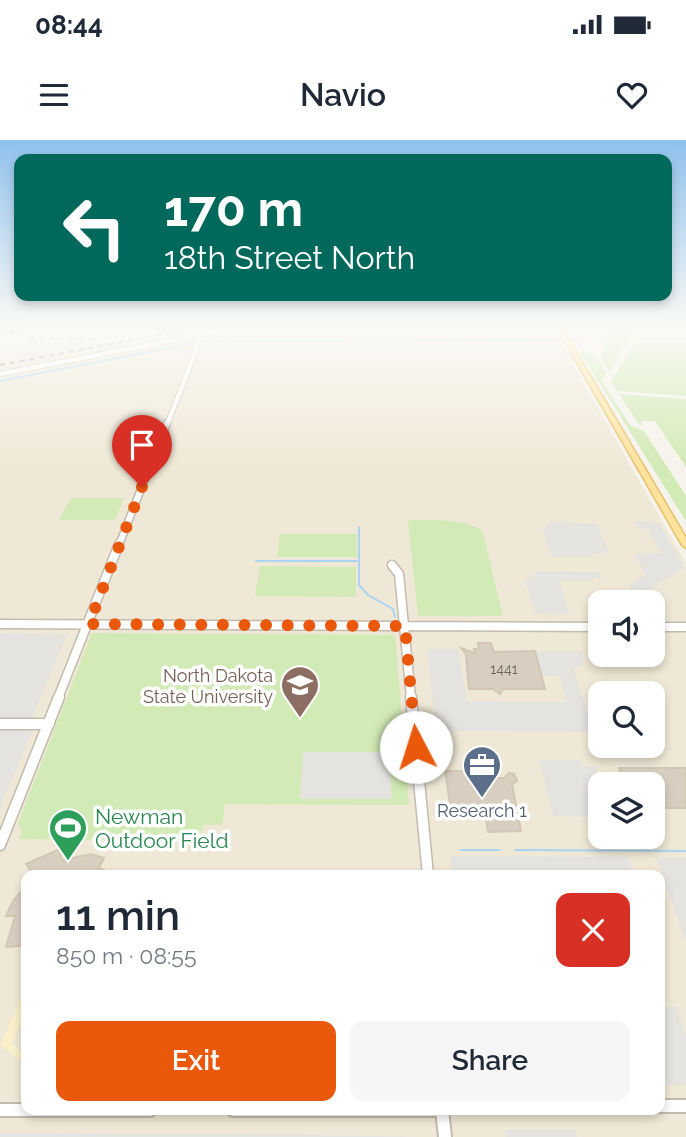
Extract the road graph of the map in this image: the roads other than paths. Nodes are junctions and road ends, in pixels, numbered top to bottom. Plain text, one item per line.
1 (187, 375) edge
2 (586, 375) edge
3 (686, 545) edge
4 (392, 565) dead end
5 (0, 624) edge
6 (89, 624) junction
7 (405, 626) junction
8 (588, 627) edge
9 (665, 627) edge
10 (686, 627) edge
11 (0, 723) edge
12 (49, 724) junction
13 (0, 845) edge
14 (428, 870) edge
15 (665, 1106) edge
16 (686, 1106) edge
17 (0, 1110) edge
18 (21, 1110) edge
19 (443, 1115) edge
20 (445, 1137) edge

1 - 6 street
2 - 3 main road
4 - 7 street
5 - 6 street
6 - 7 street
6 - 12 street
7 - 8 street
7 - 14 street
9 - 10 street
11 - 12 street
12 - 13 street
15 - 16 street
17 - 18 street
19 - 20 street

